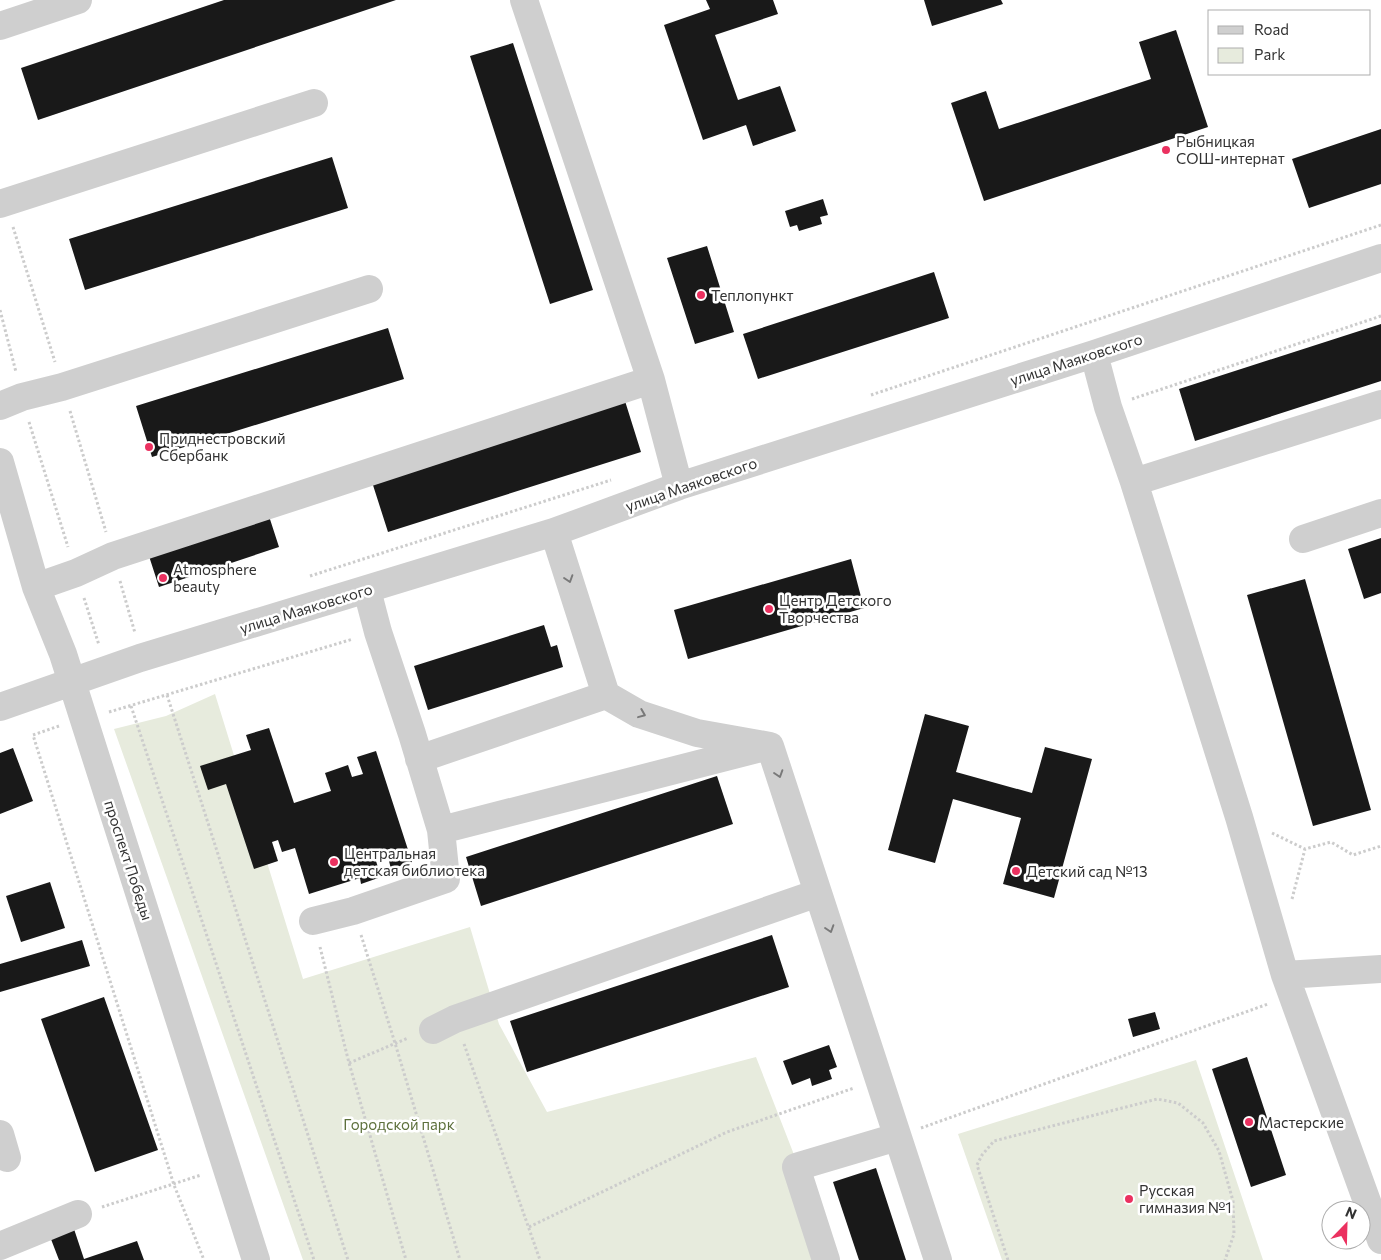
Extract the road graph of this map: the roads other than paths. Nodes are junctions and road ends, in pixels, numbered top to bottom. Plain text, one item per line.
1 (78, 0) edge
2 (524, 0) edge
3 (0, 26) edge
4 (314, 103) dead end
5 (3, 203) edge
6 (1381, 258) edge
7 (369, 289) dead end
8 (1094, 354) junction
9 (651, 380) junction
10 (11, 401) edge
11 (1381, 404) edge
12 (0, 462) edge
13 (1134, 482) junction
14 (679, 486) junction
15 (1381, 513) edge
16 (554, 532) junction
17 (1303, 539) dead end
18 (36, 587) junction
19 (367, 590) junction
20 (72, 682) junction
21 (606, 695) junction
22 (0, 707) edge
23 (770, 746) junction
24 (419, 759) junction
25 (441, 830) junction
26 (818, 893) junction
27 (313, 921) road end
28 (1381, 969) edge
29 (1289, 985) junction
30 (444, 1024) road end
31 (897, 1137) junction
32 (1376, 1211) edge
33 (78, 1214) road end
34 (1381, 1240) edge
35 (0, 1246) edge
36 (256, 1260) edge
37 (826, 1260) edge
38 (938, 1260) edge

1 - 3 street
2 - 9 street
4 - 5 street
6 - 8 street, улица Маяковского
7 - 10 street
8 - 13 street
8 - 14 street, улица Маяковского
9 - 14 street
9 - 18 street
11 - 13 street
12 - 18 street, проспект Победы
13 - 29 street
14 - 16 street, улица Маяковского
15 - 17 street
16 - 19 street, улица Маяковского
16 -> 21 street
18 - 20 street, проспект Победы
19 - 20 street, улица Маяковского
19 - 24 street
20 - 22 street, улица Маяковского
20 - 36 street, проспект Победы
21 -> 23 street
21 - 24 street
23 - 25 street
23 -> 26 street
24 - 25 street
25 - 27 street
26 - 30 street
26 -> 31 street
28 - 29 street
29 - 32 street
31 - 37 street
31 - 38 street
32 - 34 street
33 - 35 street

